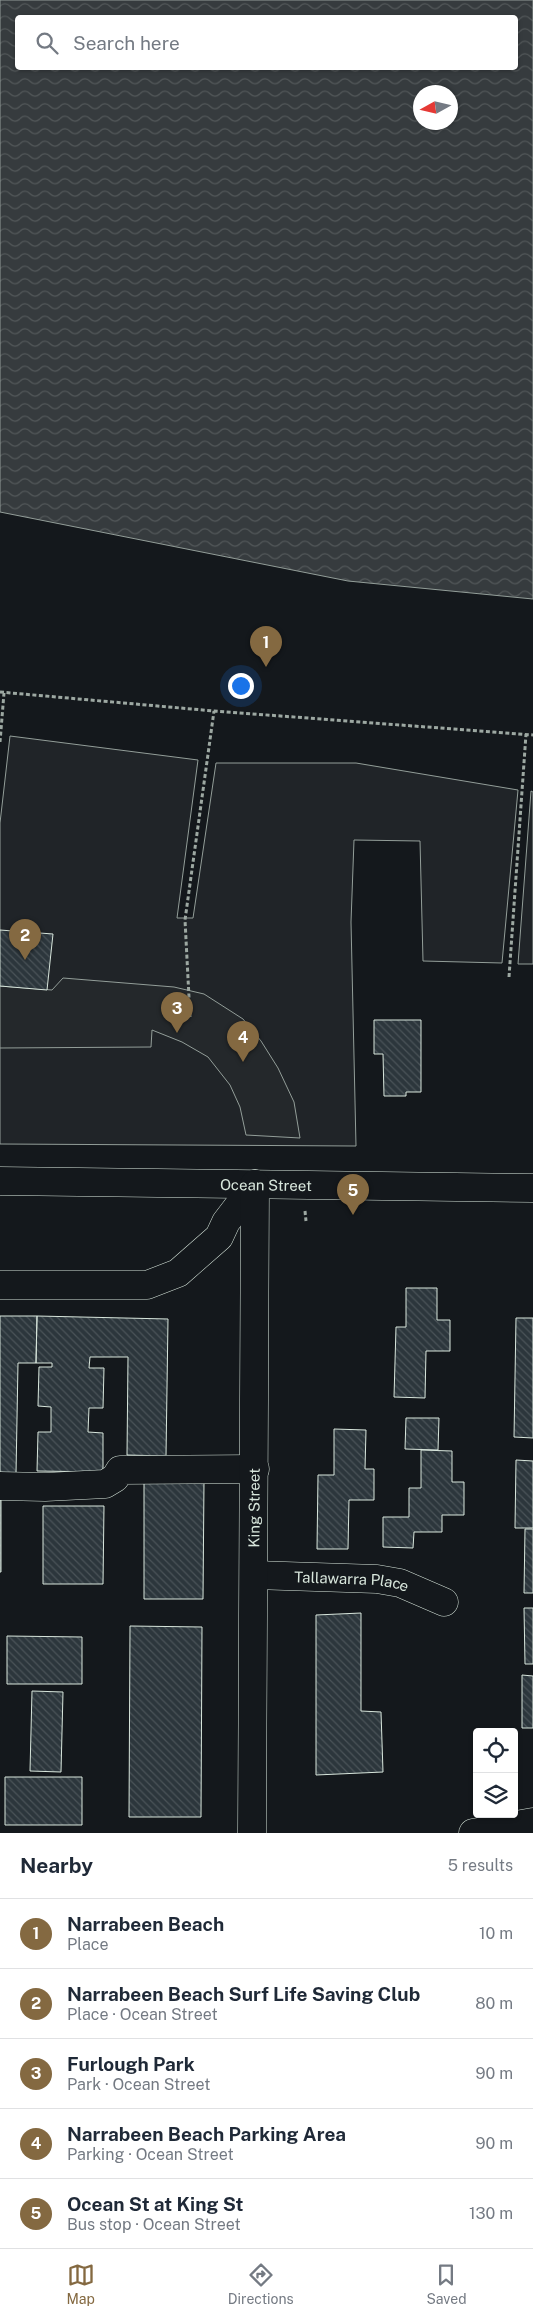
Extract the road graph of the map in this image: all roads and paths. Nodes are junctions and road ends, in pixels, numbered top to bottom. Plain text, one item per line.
1 (2, 693) edge
2 (214, 711) junction
3 (526, 734) junction
4 (533, 735) edge
5 (0, 742) edge
6 (509, 977) dead end
7 (190, 1017) dead end
8 (0, 1181) edge
9 (255, 1184) junction
10 (533, 1188) edge
11 (0, 1286) edge
12 (255, 1469) junction
13 (0, 1486) edge
14 (254, 1575) junction
15 (444, 1602) dead end
16 (533, 1822) edge
17 (252, 1833) edge
18 (473, 1833) edge

1 - 2 path
1 - 5 path
2 - 3 path
2 - 7 path
3 - 4 path
3 - 6 path
8 - 9 main road, Ocean Street
9 - 10 main road, Ocean Street
9 - 11 main road
9 - 12 main road, King Street
12 - 13 main road
12 - 14 main road, King Street
14 - 15 main road, Tallawarra Place
14 - 17 main road, King Street
16 - 18 main road

